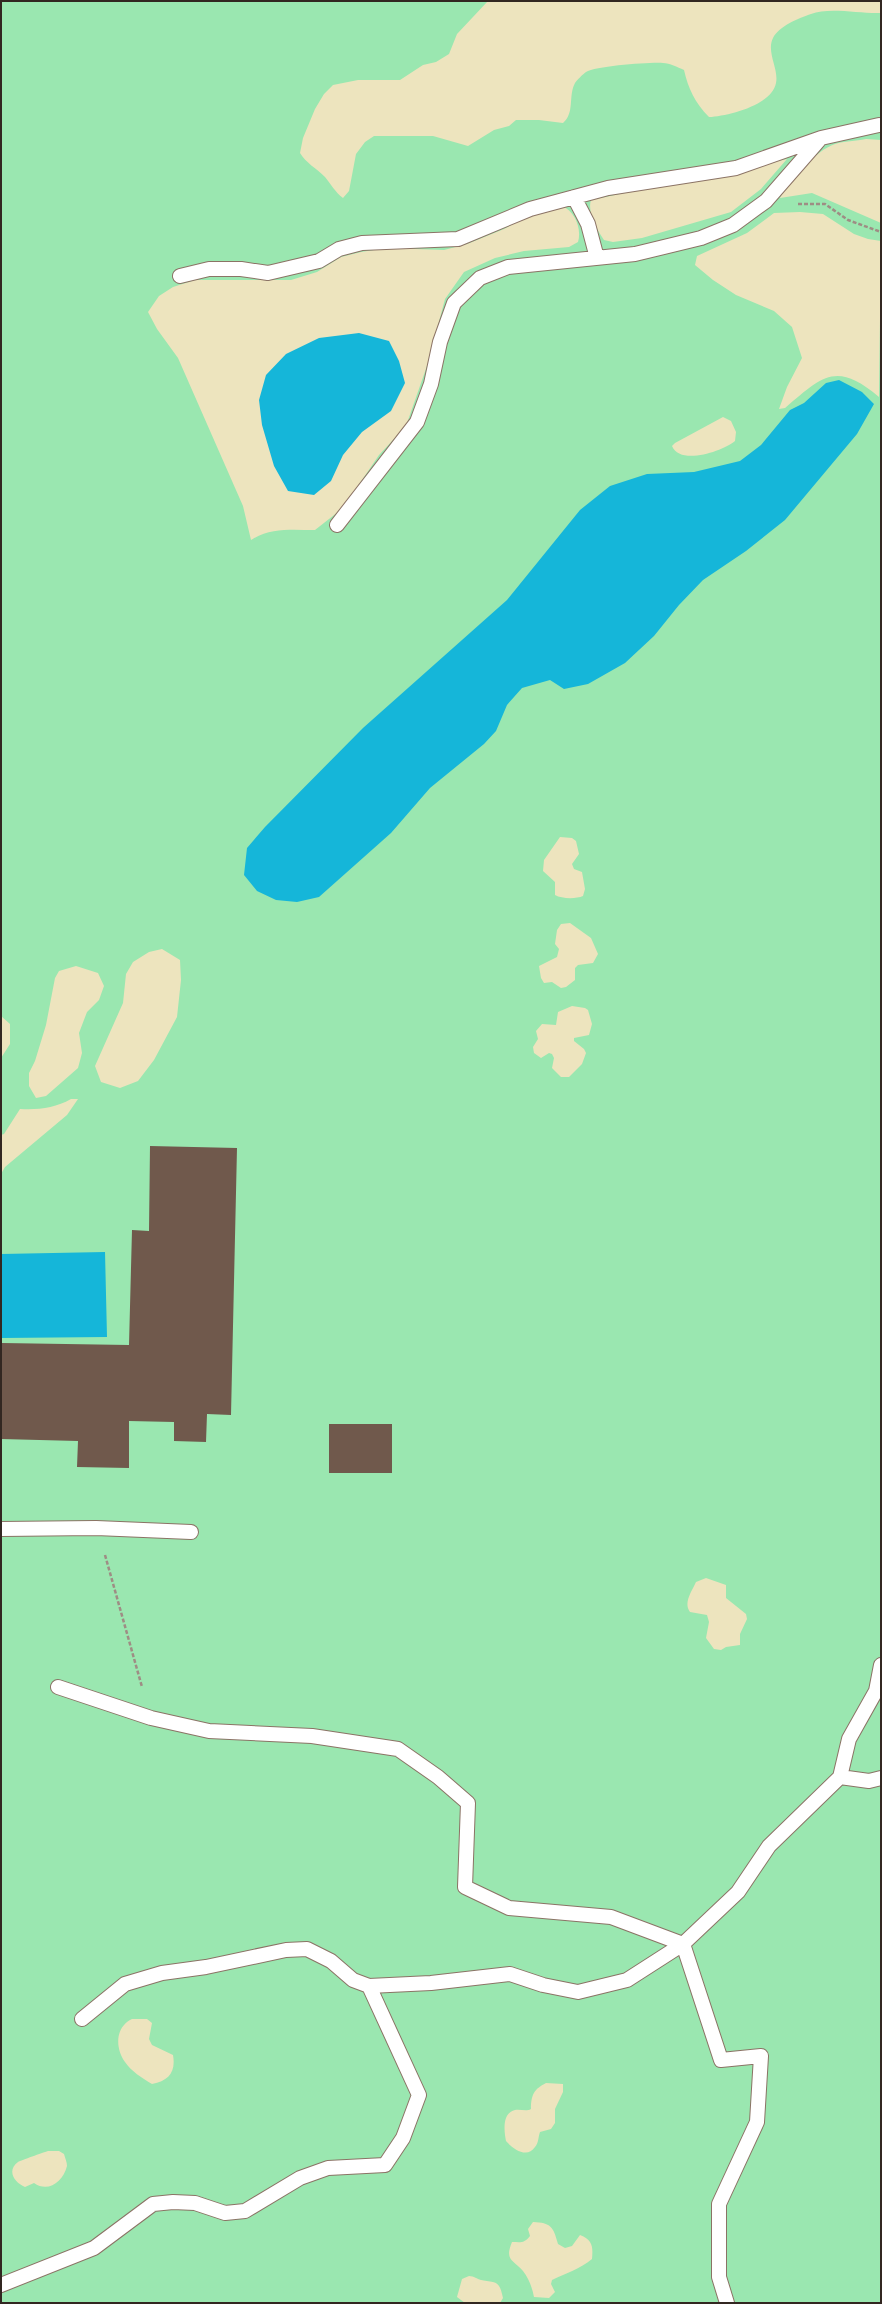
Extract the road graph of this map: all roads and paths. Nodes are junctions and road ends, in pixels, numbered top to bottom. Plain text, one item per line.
1 (879, 124) dead end
2 (821, 138) junction
3 (574, 197) junction
4 (766, 201) junction
5 (881, 232) edge
6 (597, 258) junction
7 (180, 276) dead end
8 (337, 525) dead end
9 (96, 1528) junction
10 (1, 1529) edge
11 (191, 1532) dead end
12 (881, 1665) edge
13 (58, 1688) dead end
14 (151, 1718) junction
15 (840, 1777) junction
16 (881, 1778) edge
17 (683, 1944) junction
18 (369, 1986) junction
19 (82, 2019) dead end
20 (1, 2285) edge
21 (727, 2303) edge

1 - 2 lane
2 - 3 lane
2 - 4 lane
3 - 6 lane
3 - 7 lane
4 - 5 path
4 - 6 lane
6 - 8 lane
9 - 10 lane
9 - 11 lane
9 - 14 path
12 - 15 lane
13 - 14 lane
14 - 17 lane
15 - 16 lane
15 - 17 lane
17 - 18 lane
17 - 21 lane
18 - 19 lane
18 - 20 lane

